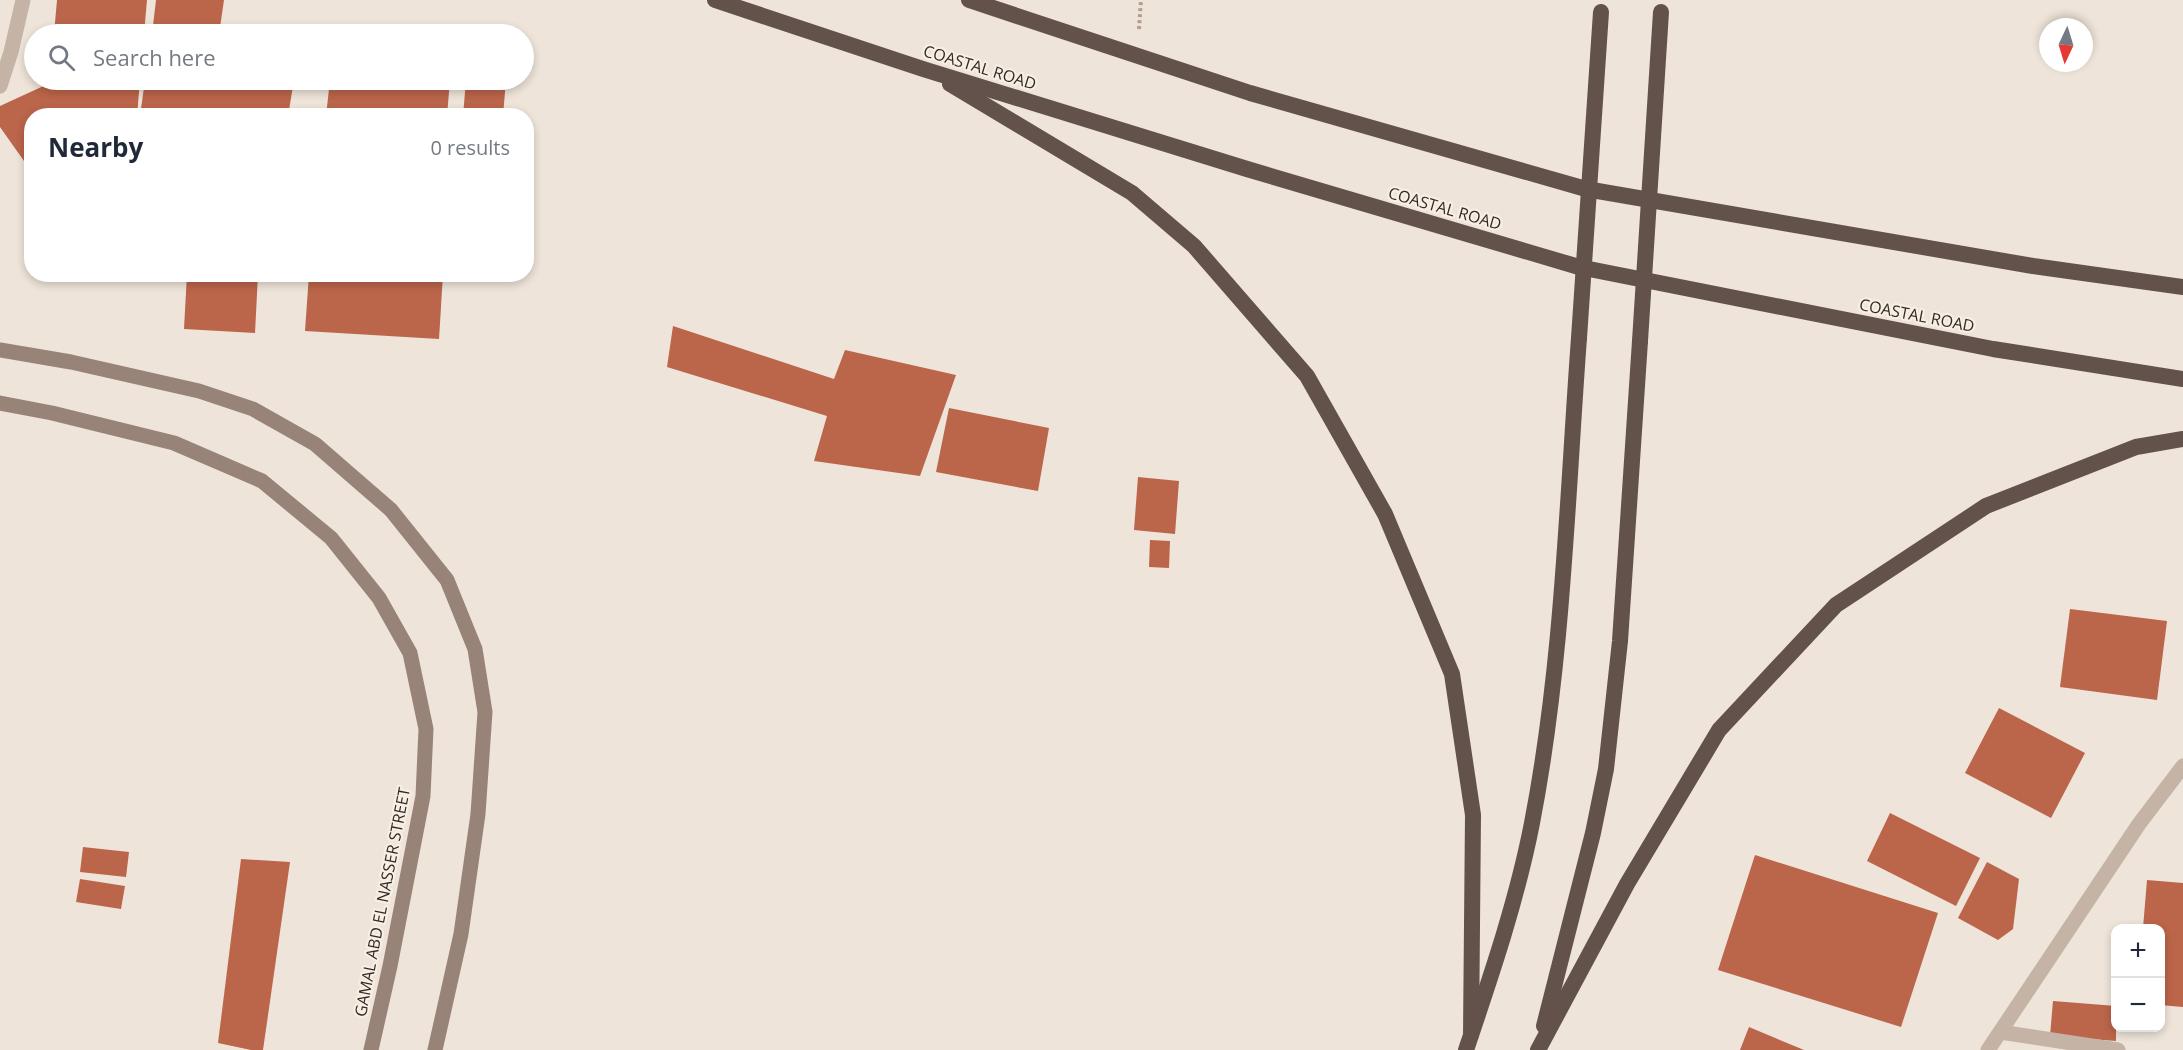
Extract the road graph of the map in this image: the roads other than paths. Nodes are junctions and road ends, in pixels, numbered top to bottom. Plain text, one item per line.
1 (22, 0) edge
2 (715, 0) edge
3 (969, 0) edge
4 (1601, 6) edge
5 (1661, 6) edge
6 (923, 69) junction
7 (0, 86) edge
8 (2183, 287) edge
9 (0, 350) edge
10 (2183, 379) edge
11 (0, 403) edge
12 (2183, 439) edge
13 (2183, 766) edge
14 (2000, 1032) junction
15 (1468, 1043) edge
16 (370, 1050) edge
17 (435, 1050) edge
18 (1538, 1050) edge
19 (1988, 1050) edge
20 (2118, 1050) edge

1 - 7 street
2 - 6 highway, COASTAL ROAD
3 - 8 highway
4 - 15 highway, bridge
5 - 18 highway, bridge
6 - 10 highway, COASTAL ROAD
6 - 15 highway
9 - 17 main road
11 - 16 main road, GAMAL ABD EL NASSER STREET
12 - 18 highway
13 - 14 street
14 - 19 street
14 - 20 street

